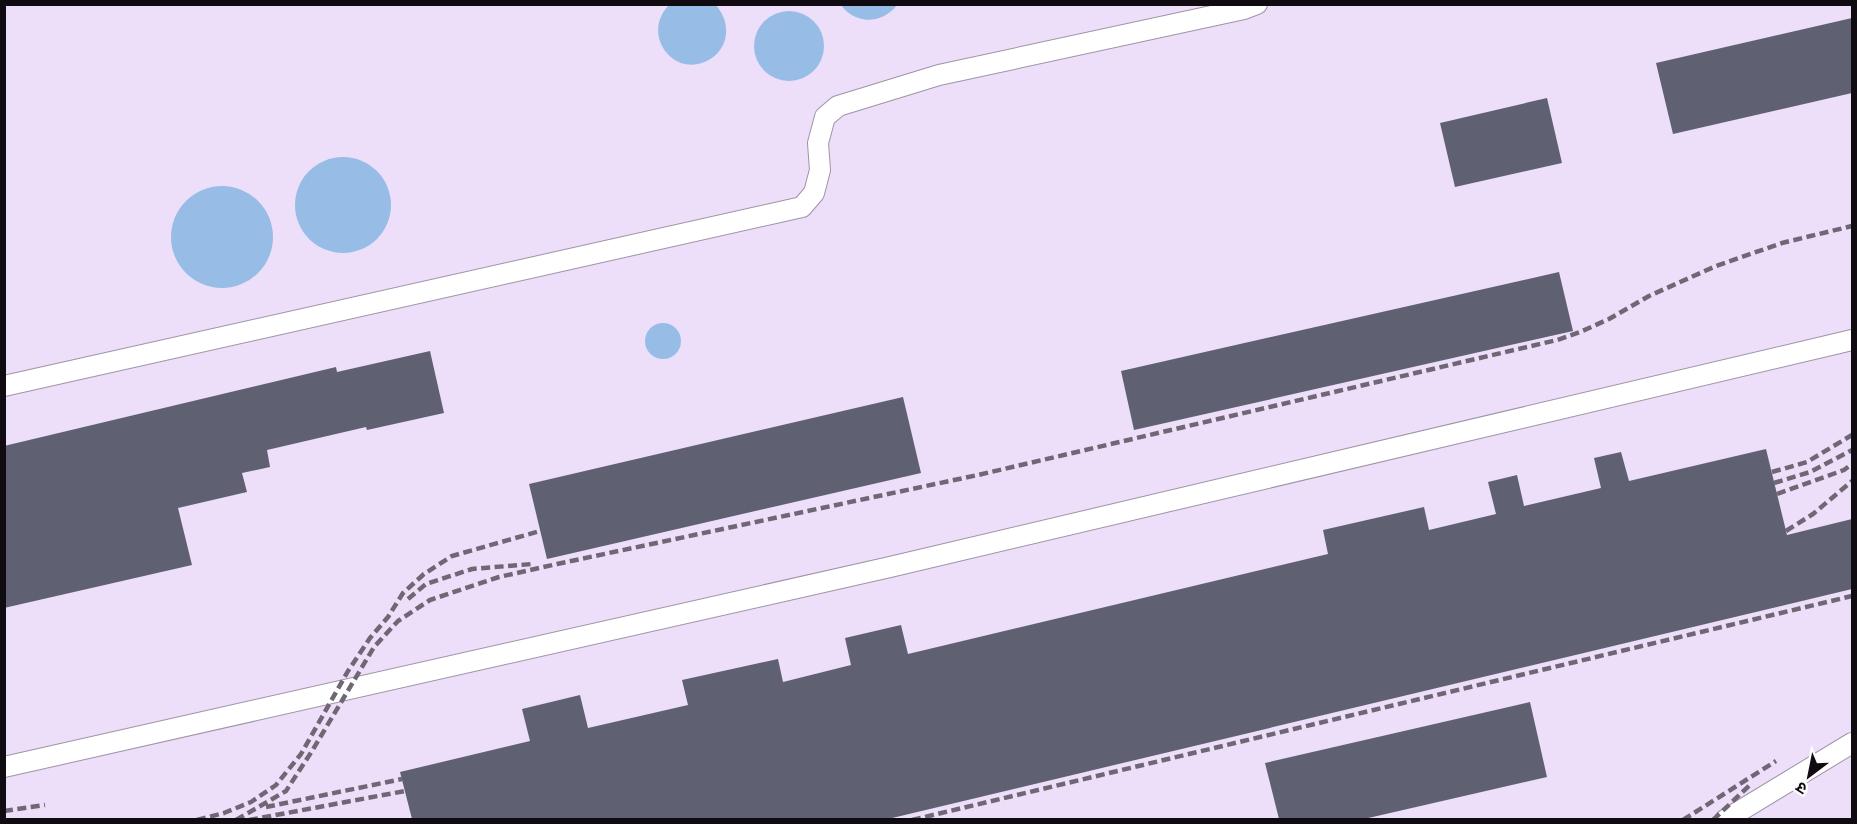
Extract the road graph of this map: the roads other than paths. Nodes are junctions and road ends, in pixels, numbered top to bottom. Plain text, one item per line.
1 (1257, 4) edge
2 (1852, 340) edge
3 (4, 386) edge
4 (1852, 743) edge
5 (4, 766) edge
6 (1725, 819) edge

1 - 3 lane
2 - 5 lane
4 - 6 lane

